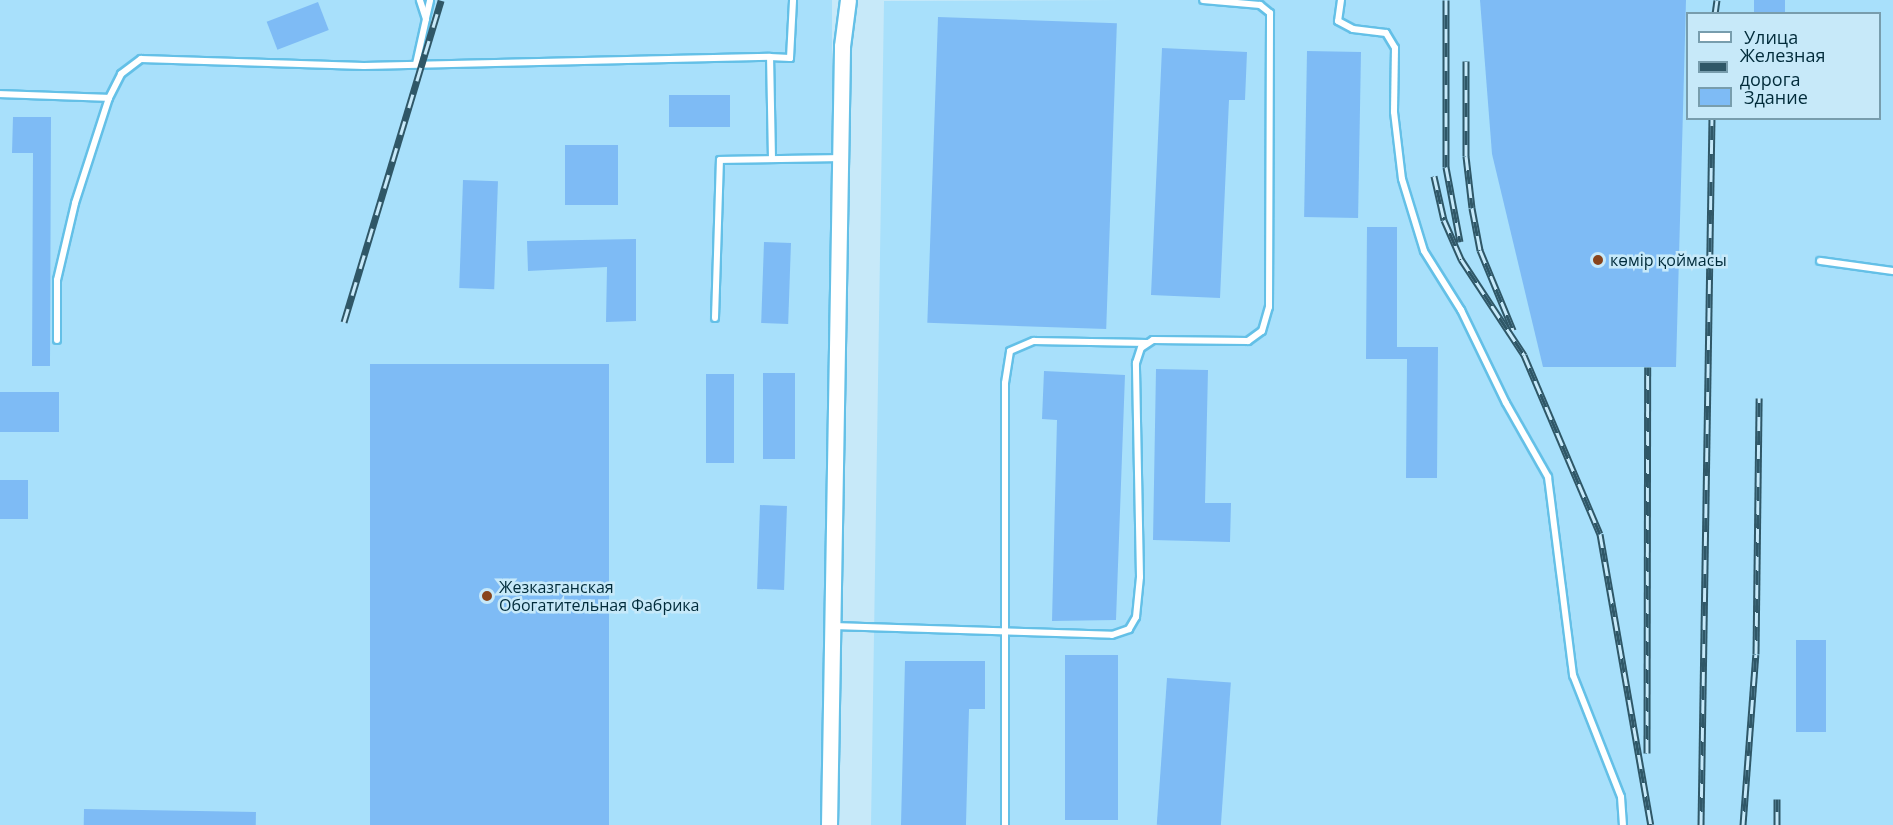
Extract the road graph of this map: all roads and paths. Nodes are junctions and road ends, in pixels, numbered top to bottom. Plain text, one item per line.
1 (420, 0) edge
2 (430, 0) edge
3 (793, 0) edge
4 (848, 0) edge
5 (1203, 0) edge
6 (1341, 0) edge
7 (426, 19) junction
8 (770, 57) junction
9 (416, 64) junction
10 (0, 94) edge
11 (109, 98) junction
12 (841, 158) junction
13 (772, 159) junction
14 (1820, 261) dead end
15 (1893, 271) edge
16 (715, 318) dead end
17 (57, 340) dead end
18 (1149, 343) junction
19 (832, 626) junction
20 (1006, 631) junction
21 (829, 825) edge
22 (1005, 825) edge
23 (1623, 825) edge

1 - 7 lane
2 - 7 lane
3 - 8 lane
4 - 12 street
5 - 18 lane
6 - 23 lane
7 - 9 lane
8 - 9 lane
8 - 13 lane
9 - 11 lane
10 - 11 lane
11 - 17 lane
12 - 13 lane
12 - 19 street
13 - 16 lane
14 - 15 lane
18 - 20 lane
18 - 20 lane
19 - 20 lane
19 - 21 street
20 - 22 lane

